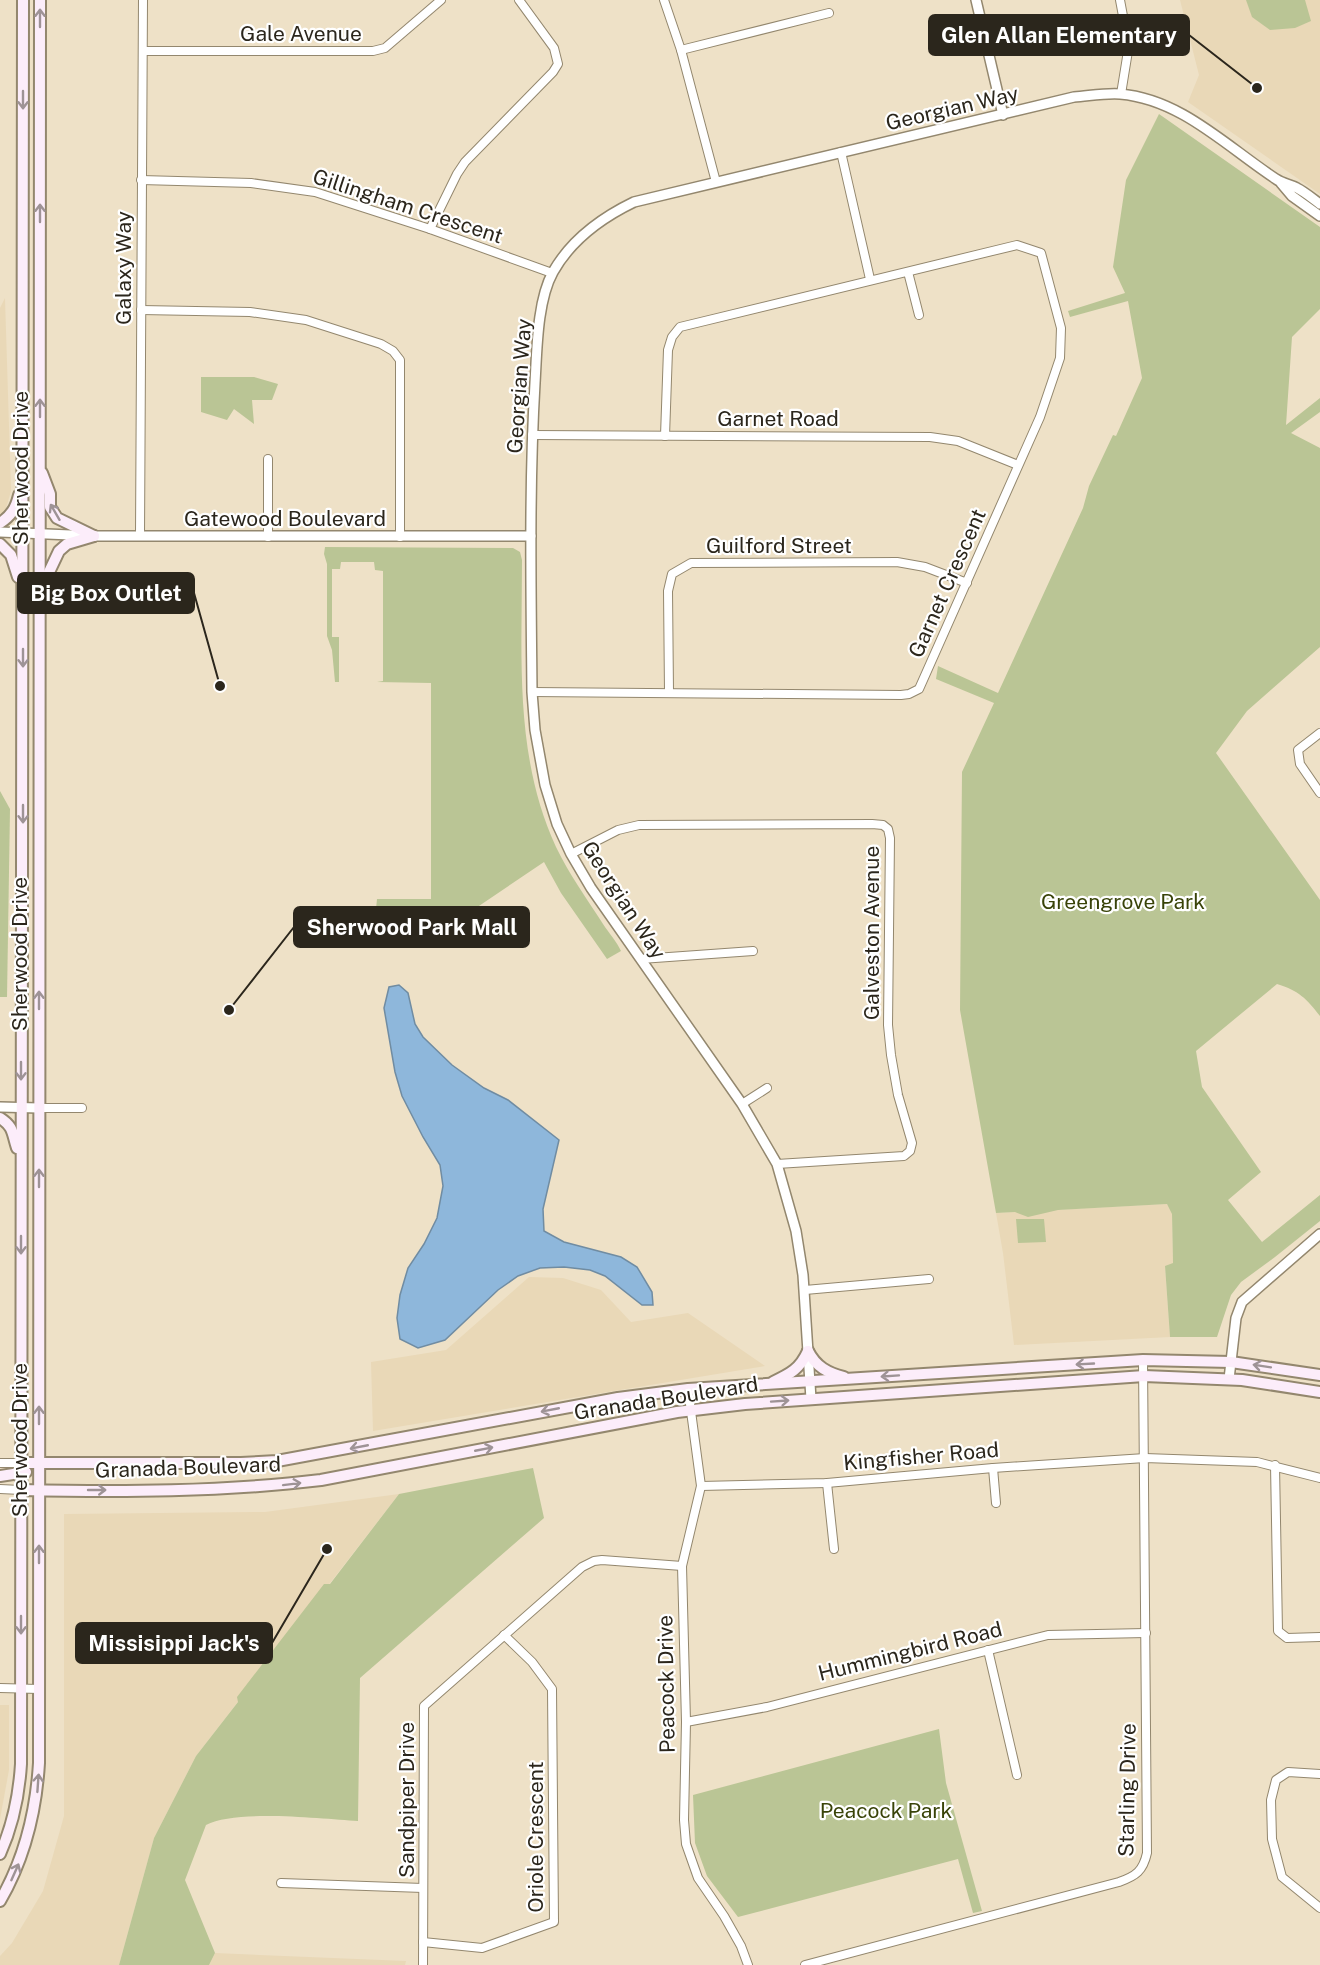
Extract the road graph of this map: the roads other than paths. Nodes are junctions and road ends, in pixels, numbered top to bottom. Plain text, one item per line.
1 (23, 0) edge
2 (40, 0) edge
3 (142, 0) edge
4 (441, 0) edge
5 (519, 0) edge
6 (664, 0) edge
7 (976, 0) edge
8 (1120, 0) edge
9 (829, 13) dead end
10 (681, 50) junction
11 (143, 51) junction
12 (1121, 94) junction
13 (1003, 115) junction
14 (841, 152) junction
15 (141, 180) junction
16 (716, 182) junction
17 (1281, 183) junction
18 (1320, 204) edge
19 (1320, 216) edge
20 (430, 229) junction
21 (908, 272) junction
22 (552, 273) junction
23 (870, 279) junction
24 (141, 310) junction
25 (919, 315) dead end
26 (532, 435) junction
27 (665, 436) junction
28 (268, 459) dead end
29 (1018, 465) junction
30 (40, 467) junction
31 (23, 480) junction
32 (0, 523) edge
33 (0, 532) edge
34 (22, 533) junction
35 (39, 534) junction
36 (140, 535) junction
37 (94, 536) junction
38 (531, 536) junction
39 (268, 537) junction
40 (400, 537) junction
41 (0, 544) edge
42 (967, 583) junction
43 (40, 591) junction
44 (22, 600) junction
45 (532, 692) junction
46 (669, 692) junction
47 (1320, 733) edge
48 (1320, 793) edge
49 (571, 854) junction
50 (753, 951) dead end
51 (641, 959) junction
52 (767, 1088) dead end
53 (742, 1104) junction
54 (0, 1107) edge
55 (21, 1108) junction
56 (39, 1108) junction
57 (82, 1108) dead end
58 (0, 1118) edge
59 (22, 1157) junction
60 (777, 1164) junction
61 (1320, 1234) edge
62 (929, 1279) dead end
63 (805, 1290) junction
64 (808, 1352) junction
65 (1143, 1360) junction
66 (1231, 1362) junction
67 (1320, 1375) edge
68 (1144, 1376) junction
69 (850, 1379) junction
70 (1229, 1379) junction
71 (809, 1382) junction
72 (766, 1385) junction
73 (688, 1389) junction
74 (1320, 1392) edge
75 (811, 1399) junction
76 (690, 1410) junction
77 (1145, 1458) junction
78 (0, 1463) edge
79 (39, 1463) junction
80 (1275, 1466) junction
81 (20, 1468) junction
82 (993, 1468) junction
83 (0, 1476) edge
84 (1320, 1478) edge
85 (827, 1483) junction
86 (701, 1486) junction
87 (0, 1490) edge
88 (21, 1490) junction
89 (39, 1490) junction
90 (996, 1503) dead end
91 (834, 1549) dead end
92 (682, 1566) junction
93 (1146, 1633) junction
94 (504, 1635) junction
95 (1320, 1637) edge
96 (988, 1650) junction
97 (0, 1688) edge
98 (21, 1689) junction
99 (39, 1689) junction
100 (686, 1722) junction
101 (1320, 1774) edge
102 (1017, 1776) dead end
103 (0, 1854) edge
104 (281, 1883) dead end
105 (423, 1888) junction
106 (0, 1901) edge
107 (1320, 1908) edge
108 (423, 1942) junction
109 (423, 1965) edge
110 (748, 1965) edge
111 (805, 1965) edge

1 -> 31 main road, Sherwood Drive
30 -> 2 main road, Sherwood Drive
3 - 11 street, Galaxy Way
4 - 11 street, Gale Avenue
5 - 20 street
6 - 10 street
7 - 13 street
8 - 12 street
9 - 10 street
10 - 16 street
11 - 15 street, Galaxy Way
12 - 13 street, Georgian Way
12 - 17 street, Georgian Way
13 - 14 street, Georgian Way
14 - 16 street, Georgian Way
14 - 23 street
15 - 20 street, Gillingham Crescent
15 - 24 street, Galaxy Way
16 - 22 street, Georgian Way
17 - 18 street, Georgian Way
17 - 19 street
20 - 22 street, Gillingham Crescent
21 - 23 street, Garnet Crescent
21 - 25 street
21 - 29 street, Garnet Crescent
22 - 26 street, Georgian Way
23 - 27 street, Garnet Crescent
24 - 36 street, Galaxy Way
24 - 40 street
26 - 27 street, Garnet Road
26 - 38 street, Georgian Way
27 - 29 street, Garnet Road
28 - 39 street
29 - 42 street, Garnet Crescent
30 - 35 main road, Sherwood Drive
37 -> 30 main road
31 - 32 main road
31 - 34 main road, Sherwood Drive
33 - 34 street, Gatewood Boulevard
34 - 35 street, Gatewood Boulevard
34 - 44 main road, Sherwood Drive
35 - 37 street, Gatewood Boulevard
35 - 43 main road, Sherwood Drive
36 - 37 street, Gatewood Boulevard
36 - 39 street, Gatewood Boulevard
37 - 43 main road
38 - 40 street, Gatewood Boulevard
38 - 45 street, Georgian Way
39 - 40 street, Gatewood Boulevard
41 - 44 main road
42 - 46 street, Garnet Crescent
42 - 46 street, Guilford Street
56 -> 43 main road, Sherwood Drive
44 -> 55 main road, Sherwood Drive
45 - 46 street, Garnet Crescent
45 - 49 street, Georgian Way
47 - 48 street
49 - 51 street, Georgian Way
49 - 60 street, Galveston Avenue
50 - 51 street
51 - 53 street, Georgian Way
52 - 53 street
53 - 60 street, Georgian Way
54 - 55 street
55 - 56 street
55 - 59 main road, Sherwood Drive
56 - 57 street
79 -> 56 main road, Sherwood Drive
58 - 59 main road
59 -> 81 main road, Sherwood Drive
60 - 63 street, Georgian Way
61 - 66 street
62 - 63 street
63 - 64 street, Georgian Way
64 - 69 main road
64 - 71 street, Georgian Way
64 - 72 main road
65 - 66 main road, Granada Boulevard
65 - 68 street, Starling Drive
65 -> 69 main road, Granada Boulevard
67 -> 66 main road, Granada Boulevard
66 - 70 street
68 - 70 main road, Granada Boulevard
68 - 75 main road, Granada Boulevard
68 - 77 street, Starling Drive
69 - 71 main road, Granada Boulevard
70 - 74 main road, Granada Boulevard
71 - 72 main road, Granada Boulevard
71 - 75 street, Georgian Way
72 - 73 main road, Granada Boulevard
73 - 76 street, Peacock Drive
73 -> 79 main road, Granada Boulevard
76 -> 75 main road, Granada Boulevard
76 - 86 street, Peacock Drive
89 -> 76 main road, Granada Boulevard
77 - 80 street, Kingfisher Road
77 - 82 street, Kingfisher Road
77 - 93 street, Starling Drive
78 - 81 street
79 - 81 main road, Granada Boulevard
79 - 89 main road, Sherwood Drive
80 - 84 street, Kingfisher Road
80 - 95 street
81 - 83 main road, Granada Boulevard
81 - 88 main road, Sherwood Drive
82 - 85 street, Kingfisher Road
82 - 90 street
85 - 86 street, Kingfisher Road
85 - 91 street
86 - 92 street, Peacock Drive
87 - 88 street
88 - 89 main road, Granada Boulevard
88 -> 98 main road, Sherwood Drive
99 -> 89 main road, Sherwood Drive
92 - 94 street, Sandpiper Drive
92 - 100 street, Peacock Drive
93 - 96 street, Hummingbird Road
93 - 111 street, Starling Drive
94 - 105 street, Sandpiper Drive
94 - 108 street, Oriole Crescent
96 - 100 street, Hummingbird Road
96 - 102 street
97 - 98 street
98 - 99 street
98 - 103 main road, Sherwood Drive
106 -> 99 main road, Sherwood Drive
100 - 110 street, Peacock Drive
101 - 107 street
104 - 105 street
105 - 108 street, Sandpiper Drive
108 - 109 street, Sandpiper Drive

